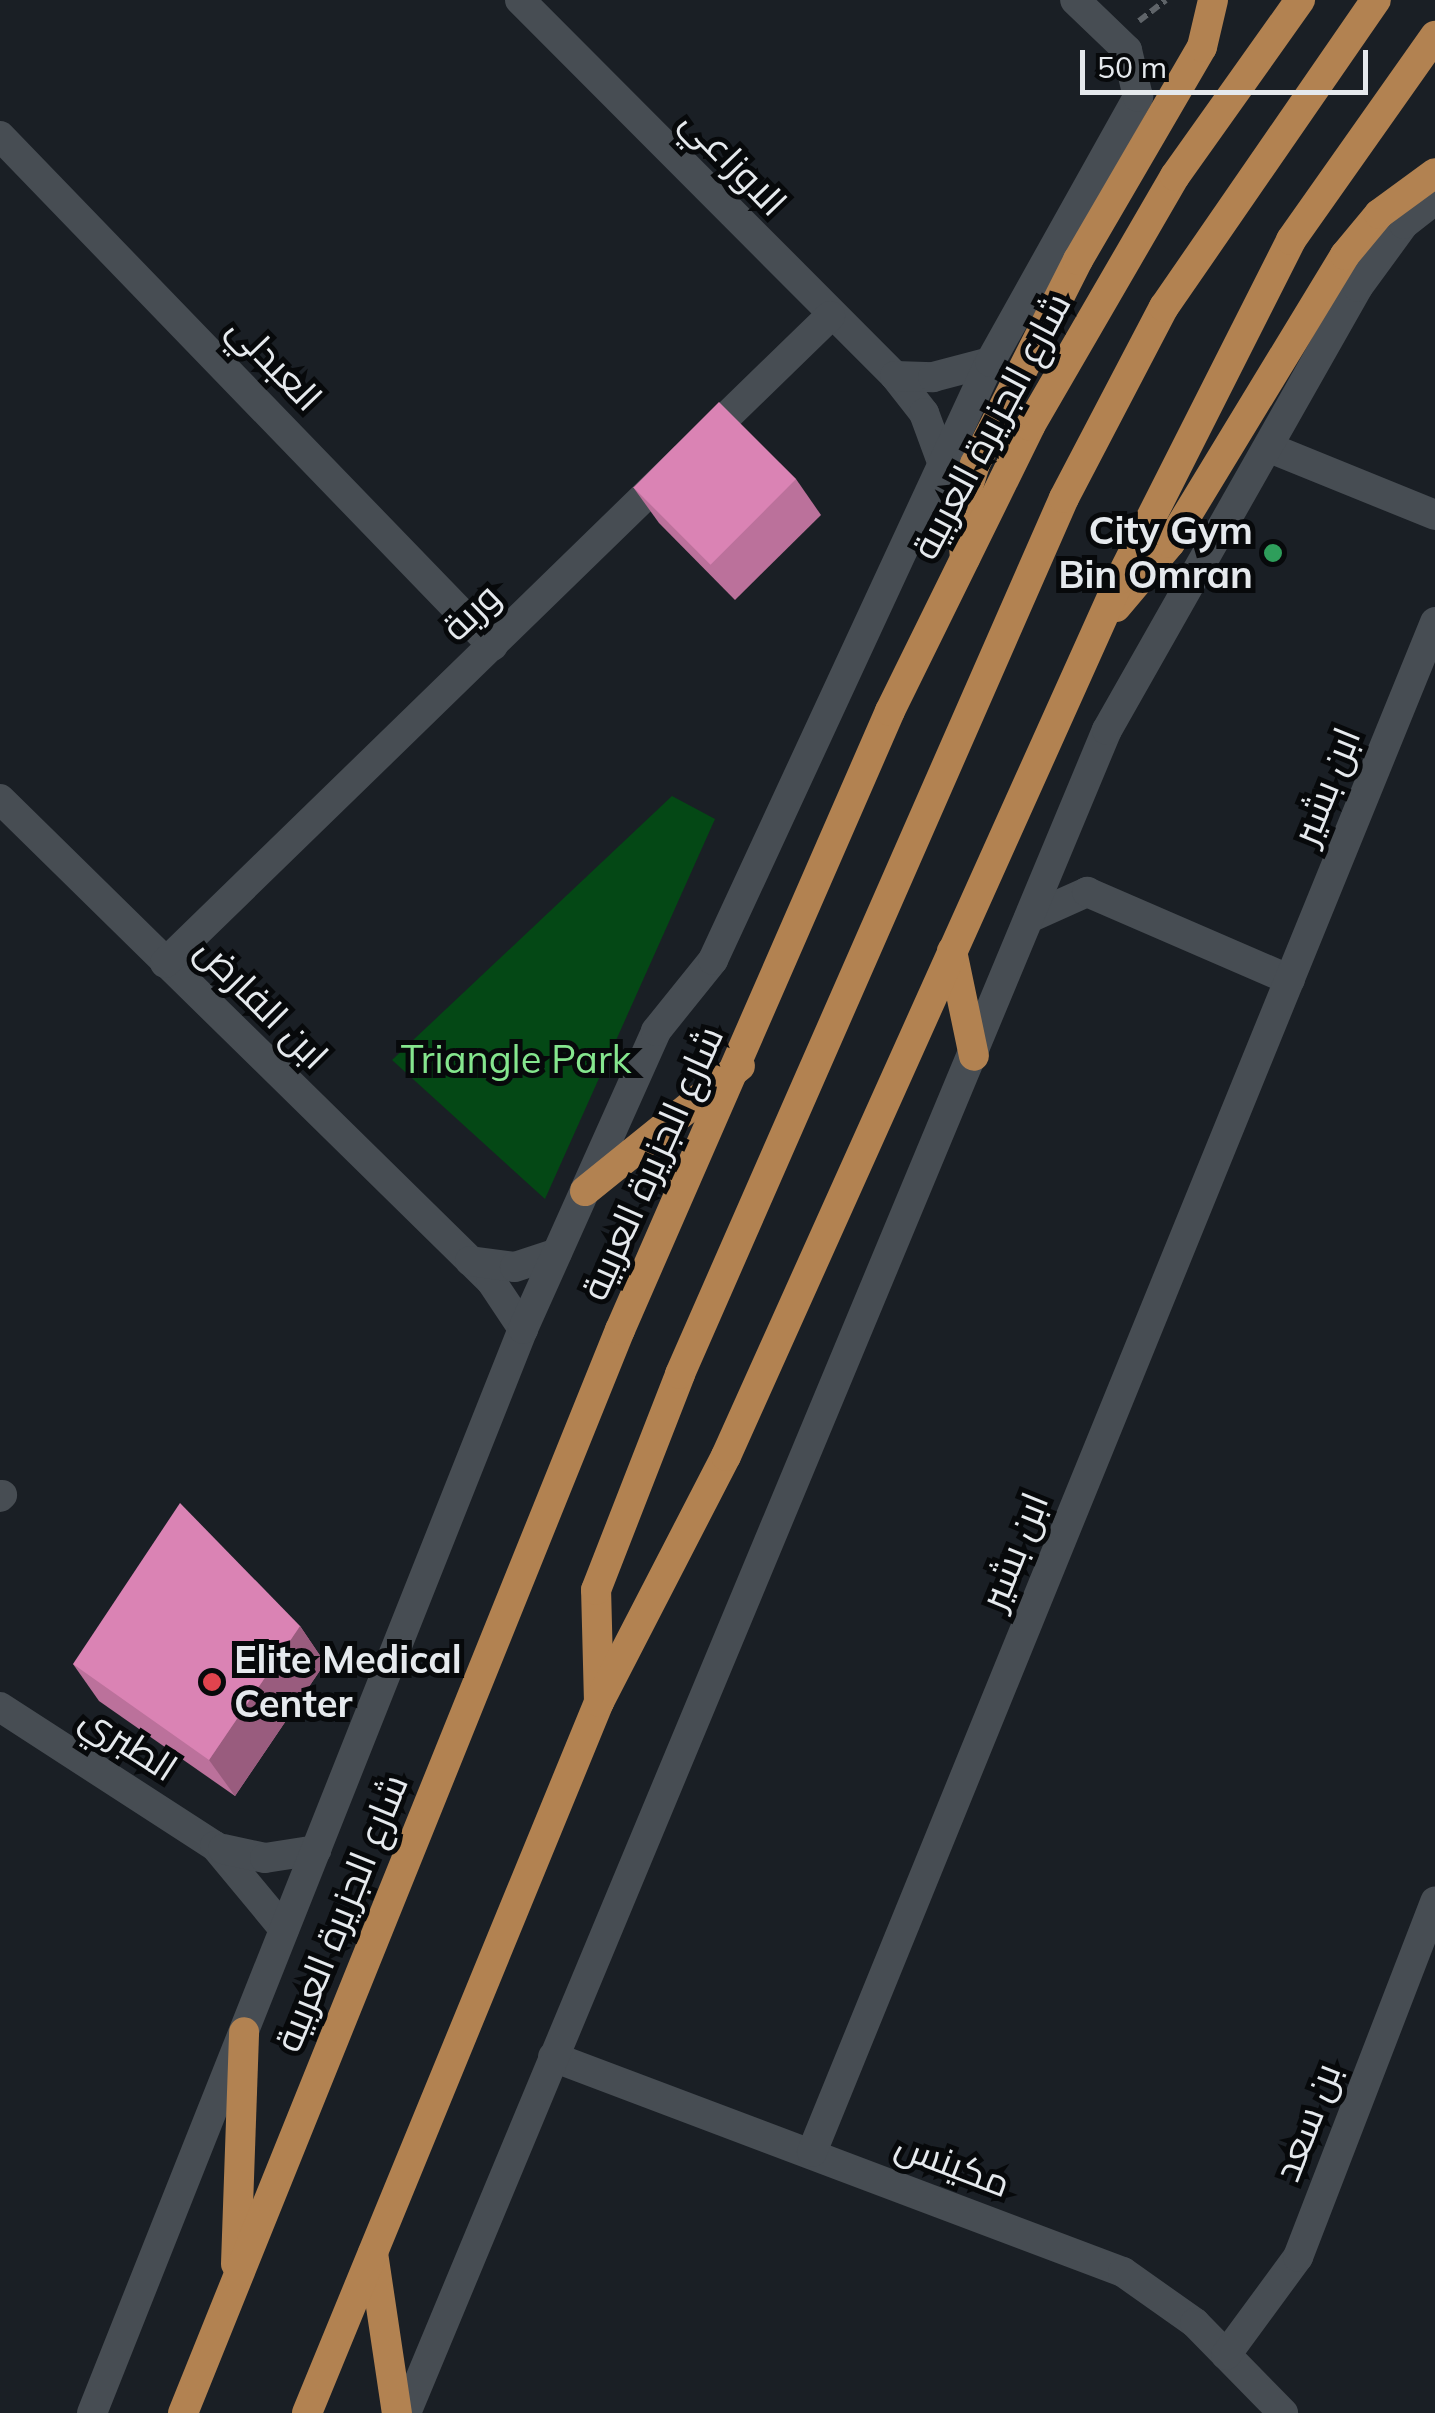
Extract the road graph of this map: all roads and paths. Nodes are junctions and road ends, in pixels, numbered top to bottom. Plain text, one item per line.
1 (520, 0) edge
2 (1075, 0) edge
3 (1213, 0) edge
4 (1300, 0) edge
5 (1376, 0) edge
6 (1435, 36) edge
7 (0, 136) edge
8 (1435, 173) edge
9 (1435, 200) edge
10 (830, 316) junction
11 (990, 362) junction
12 (895, 376) junction
13 (1270, 448) junction
14 (942, 462) junction
15 (1435, 515) edge
16 (965, 558) junction
17 (1102, 618) junction
18 (1435, 622) edge
19 (493, 646) junction
20 (0, 799) edge
21 (1028, 918) junction
22 (952, 951) junction
23 (165, 964) junction
24 (1290, 980) junction
25 (974, 1056) junction
26 (742, 1064) junction
27 (585, 1191) junction
28 (558, 1253) junction
29 (470, 1262) junction
30 (523, 1329) junction
31 (598, 1702) junction
32 (0, 1707) edge
33 (216, 1846) junction
34 (316, 1850) junction
35 (1435, 1902) edge
36 (284, 1929) junction
37 (244, 2032) junction
38 (553, 2057) junction
39 (812, 2152) junction
40 (372, 2250) junction
41 (235, 2286) junction
42 (1226, 2354) junction
43 (92, 2413) edge
44 (183, 2413) edge
45 (307, 2413) edge
46 (397, 2413) edge
47 (406, 2413) edge
48 (1283, 2413) edge

1 - 10 street, الاوزاعي
2 - 11 street, شارع الجزيرة العربية
3 - 16 main road
4 - 16 main road, شارع الجزيرة العربية
5 - 31 main road
6 - 17 main road
7 - 19 street, العبدلي
8 - 17 main road
9 - 13 street
10 - 12 street, الاوزاعي
10 - 19 street, وربة
11 - 12 street
11 - 14 street, شارع الجزيرة العربية
12 - 14 street, الاوزاعي
13 - 15 street
13 - 21 street
14 - 27 street, شارع الجزيرة العربية
16 - 26 main road, شارع الجزيرة العربية
17 - 22 main road
18 - 24 street, ابن بشير
19 - 23 street, وربة
20 - 23 street, ابن الفارض
21 - 24 street
21 - 25 street
22 - 25 main road
22 - 31 main road
23 - 29 street, ابن الفارض
24 - 39 street, ابن بشير
25 - 38 street
26 - 27 main road
26 - 41 main road, شارع الجزيرة العربية
27 - 28 street, شارع الجزيرة العربية
28 - 29 street
28 - 30 street, شارع الجزيرة العربية
29 - 30 street, ابن الفارض
30 - 34 street, شارع الجزيرة العربية
31 - 40 main road
32 - 33 street, الطبري
33 - 34 street, الطبري
33 - 36 street, الطبري
34 - 36 street, شارع الجزيرة العربية
35 - 42 street, بن سعد
36 - 37 street, شارع الجزيرة العربية
37 - 41 main road
37 - 43 street, شارع الجزيرة العربية
38 - 39 street, مكينس
38 - 47 street
39 - 42 street, مكينس
40 - 45 main road
40 - 46 main road
41 - 44 main road, شارع الجزيرة العربية
42 - 48 street, مكينس

